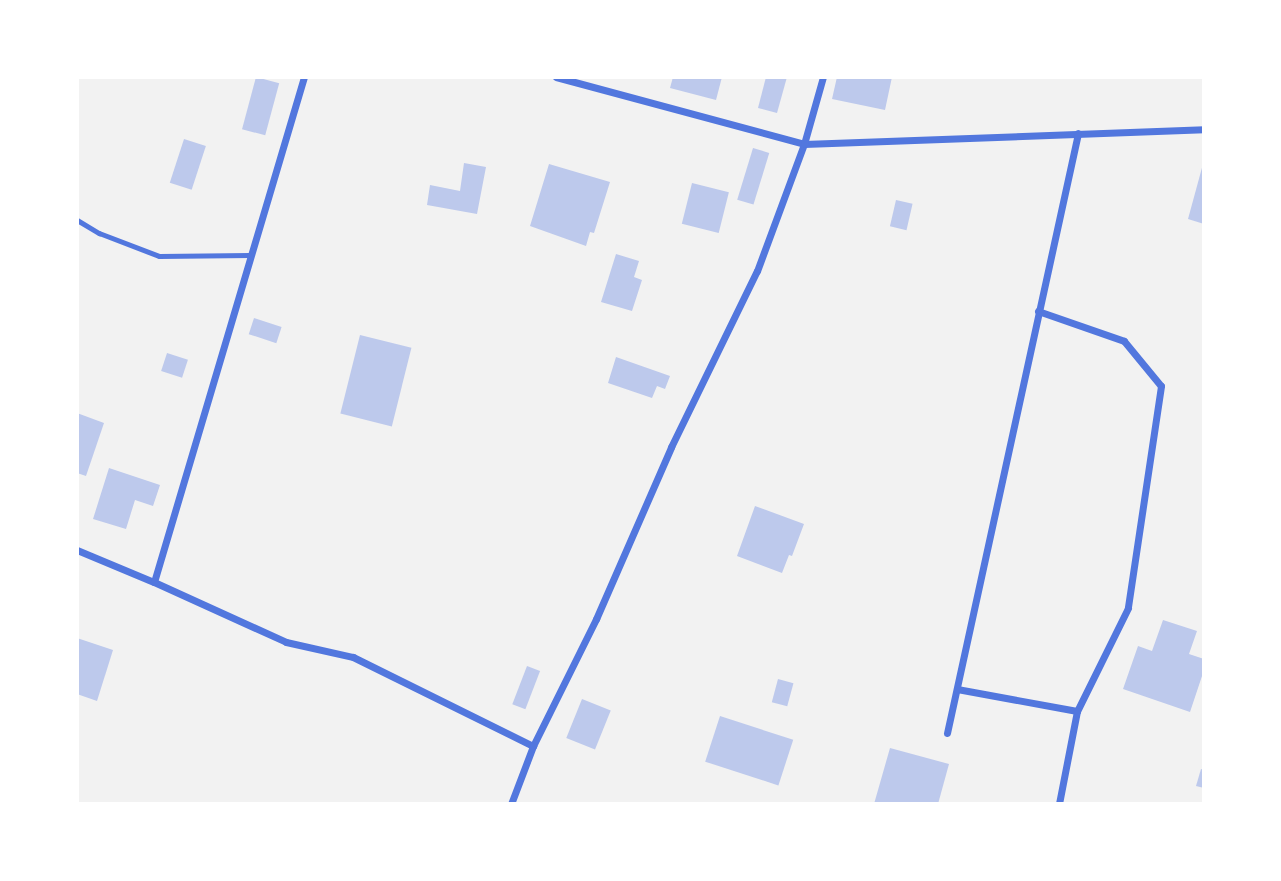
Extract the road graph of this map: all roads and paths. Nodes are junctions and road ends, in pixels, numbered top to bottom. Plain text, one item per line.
1 (304, 77) edge
2 (556, 77) edge
3 (823, 77) edge
4 (1204, 129) edge
5 (1078, 133) junction
6 (804, 144) junction
7 (77, 220) edge
8 (250, 256) junction
9 (1038, 310) junction
10 (77, 550) edge
11 (153, 582) junction
12 (957, 689) junction
13 (1077, 711) junction
14 (947, 733) dead end
15 (533, 746) junction
16 (511, 804) edge
17 (1059, 804) edge

1 - 8 street
2 - 6 street
3 - 6 street
4 - 5 street
5 - 6 street
5 - 9 street
6 - 15 street
7 - 8 lane
8 - 11 street
9 - 12 street
9 - 13 street
10 - 11 street
11 - 15 street
12 - 13 street
12 - 14 street
13 - 17 street
15 - 16 street

